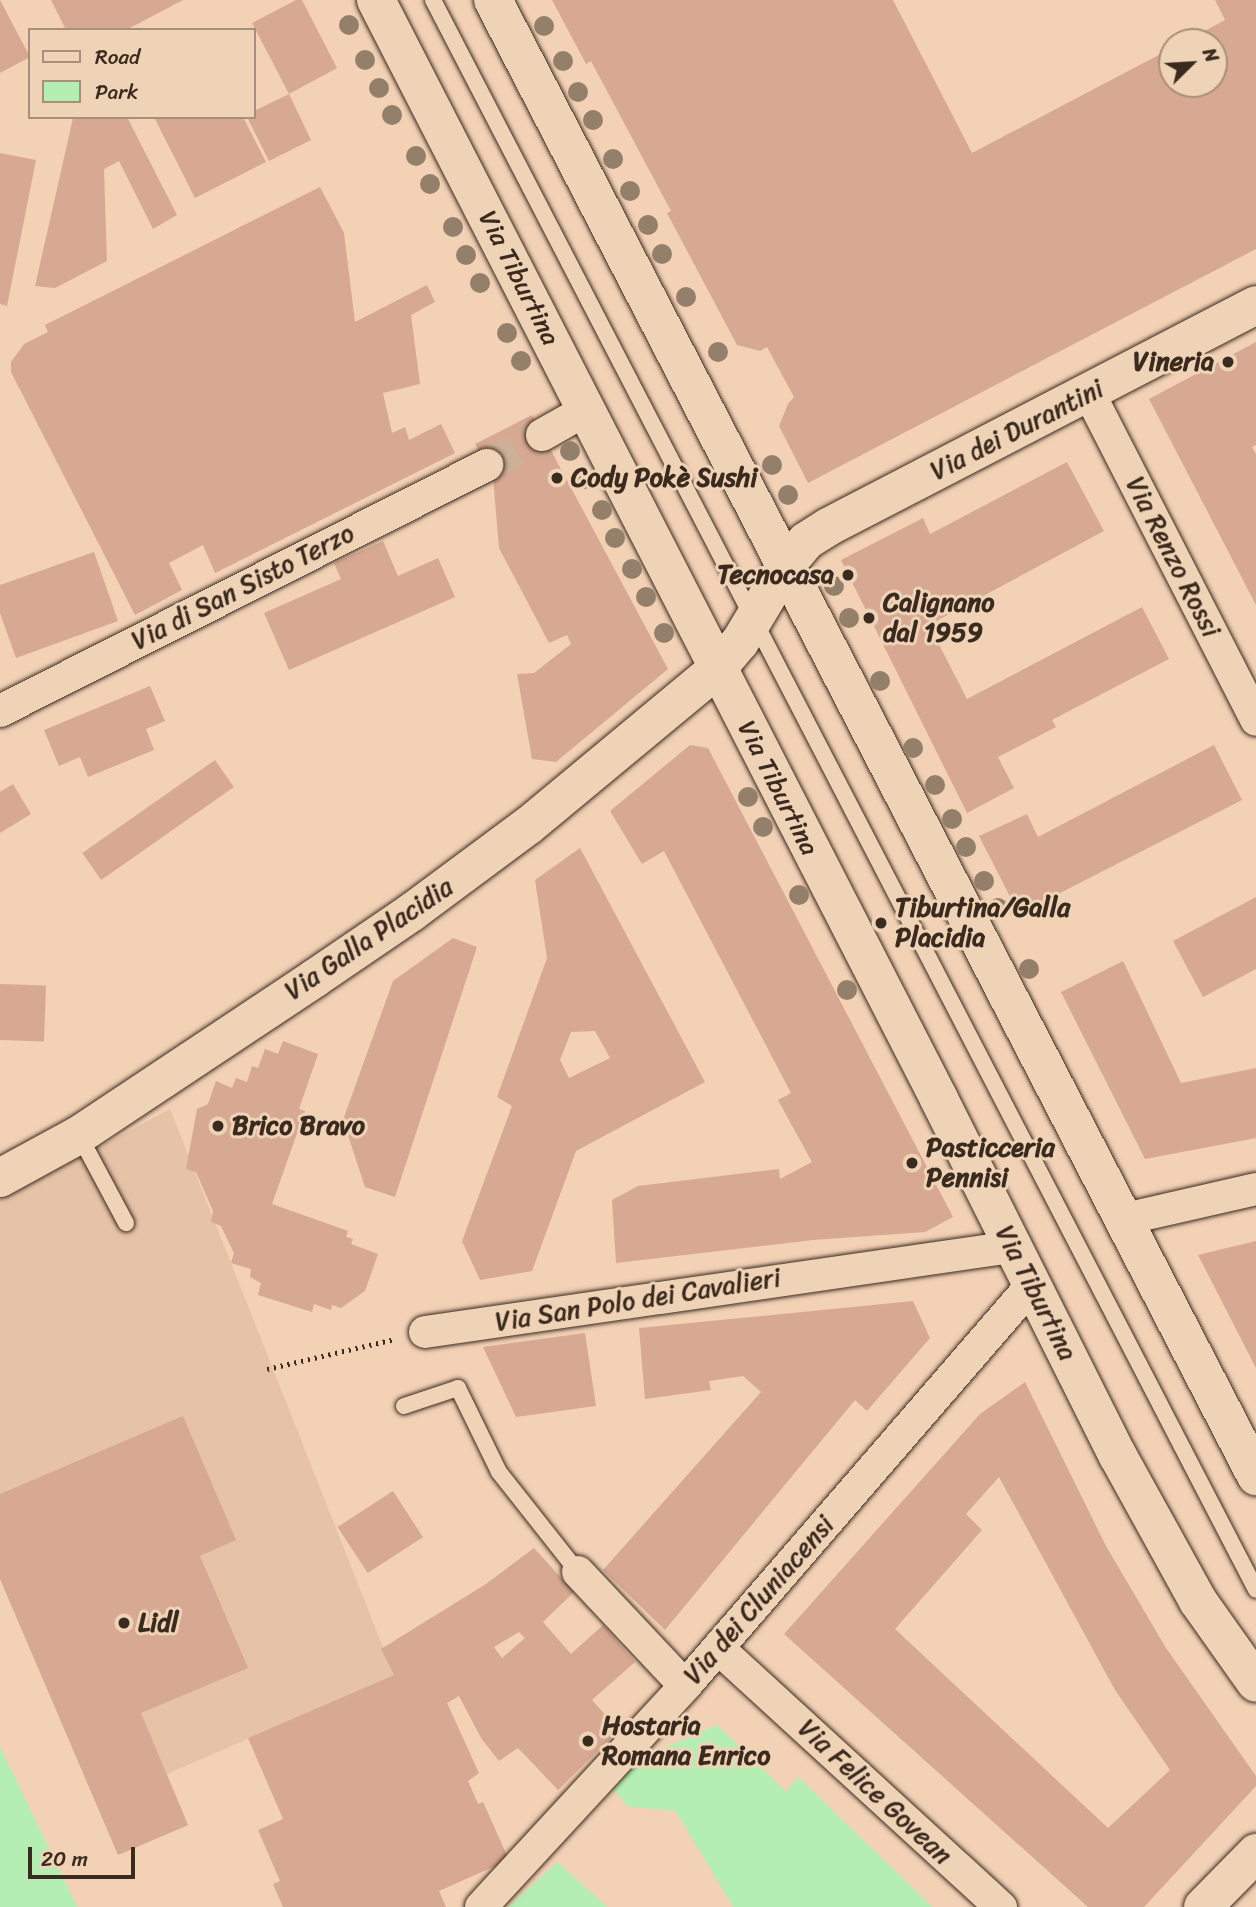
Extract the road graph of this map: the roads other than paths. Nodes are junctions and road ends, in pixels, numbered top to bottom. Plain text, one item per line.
1 (376, 0) edge
2 (433, 0) edge
3 (493, 0) edge
4 (1256, 305) edge
5 (1089, 393) junction
6 (586, 410) junction
7 (542, 435) tunnel mouth
8 (486, 465) tunnel mouth
9 (786, 565) junction
10 (753, 622) junction
11 (717, 669) junction
12 (1252, 704) edge
13 (0, 711) edge
14 (79, 1135) junction
15 (0, 1178) edge
16 (1256, 1189) edge
17 (1125, 1219) junction
18 (126, 1223) dead end
19 (1012, 1247) junction
20 (1031, 1286) junction
21 (425, 1332) road end
22 (404, 1406) dead end
23 (1256, 1476) edge
24 (578, 1572) joint
25 (1256, 1590) edge
26 (718, 1648) junction
27 (1256, 1683) edge
28 (685, 1686) junction
29 (1256, 1853) edge
30 (481, 1907) edge
31 (1000, 1907) edge
32 (1203, 1907) edge

1 - 6 main road, Via Tiburtina
2 - 10 lane, Via Tiburtina
3 - 9 main road
4 - 5 main road, Via dei Durantini
5 - 9 main road, Via dei Durantini
5 - 12 street, Via Renzo Rossi
6 - 7 street
6 - 11 main road, Via Tiburtina
8 - 13 street, Via di San Sisto Terzo
9 - 10 main road
9 - 17 main road
10 - 11 main road
10 - 25 lane, Via Tiburtina
11 - 14 main road, Via Galla Placidia
11 - 19 main road, Via Tiburtina
14 - 15 main road, Via Galla Placidia
14 - 18 lane
16 - 17 street
17 - 23 main road
19 - 20 main road, Via Tiburtina
19 - 21 street, Via San Polo dei Cavalieri
20 - 26 street, Via dei Cluniacensi
20 - 27 main road, Via Tiburtina
22 - 24 lane
24 - 28 street
26 - 28 street, Via dei Cluniacensi
26 - 31 street, Via Felice Govean
28 - 30 street, Via dei Cluniacensi
29 - 32 main road

